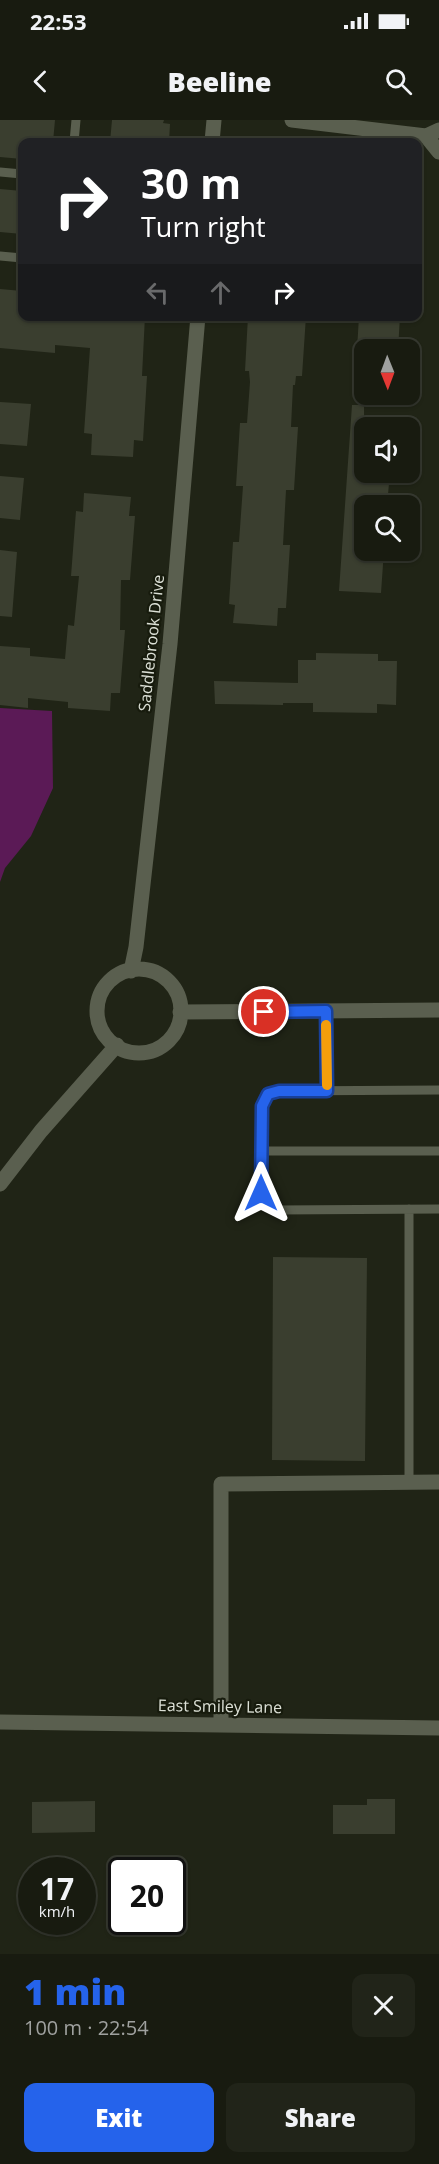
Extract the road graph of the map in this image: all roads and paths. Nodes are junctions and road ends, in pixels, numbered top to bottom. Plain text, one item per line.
1 (76, 120) edge
2 (214, 120) edge
3 (292, 120) edge
4 (433, 133) edge
5 (74, 138) edge
6 (212, 138) edge
7 (439, 152) edge
8 (0, 172) edge
9 (18, 174) edge
10 (0, 256) edge
11 (18, 258) edge
12 (198, 321) edge
13 (131, 971) junction
14 (439, 1010) edge
15 (326, 1011) junction
16 (180, 1012) junction
17 (117, 1045) junction
18 (439, 1090) edge
19 (327, 1091) junction
20 (261, 1151) junction
21 (439, 1151) edge
22 (0, 1184) edge
23 (410, 1209) junction
24 (439, 1209) edge
25 (409, 1482) junction
26 (439, 1482) edge
27 (0, 1722) edge
28 (221, 1724) junction
29 (439, 1728) edge

1 - 5 lane
2 - 6 street
3 - 4 street
4 - 7 street
8 - 9 lane
10 - 11 lane
12 - 13 street, Saddlebrook Drive
13 - 16 street
13 - 17 street
14 - 15 street
15 - 16 street
15 - 19 lane
16 - 17 street
17 - 22 street
18 - 19 lane
19 - 20 lane
20 - 21 lane
20 - 23 lane
23 - 24 lane
23 - 25 lane
25 - 26 street
25 - 28 street
27 - 28 street, East Smiley Lane
28 - 29 street, East Smiley Lane

